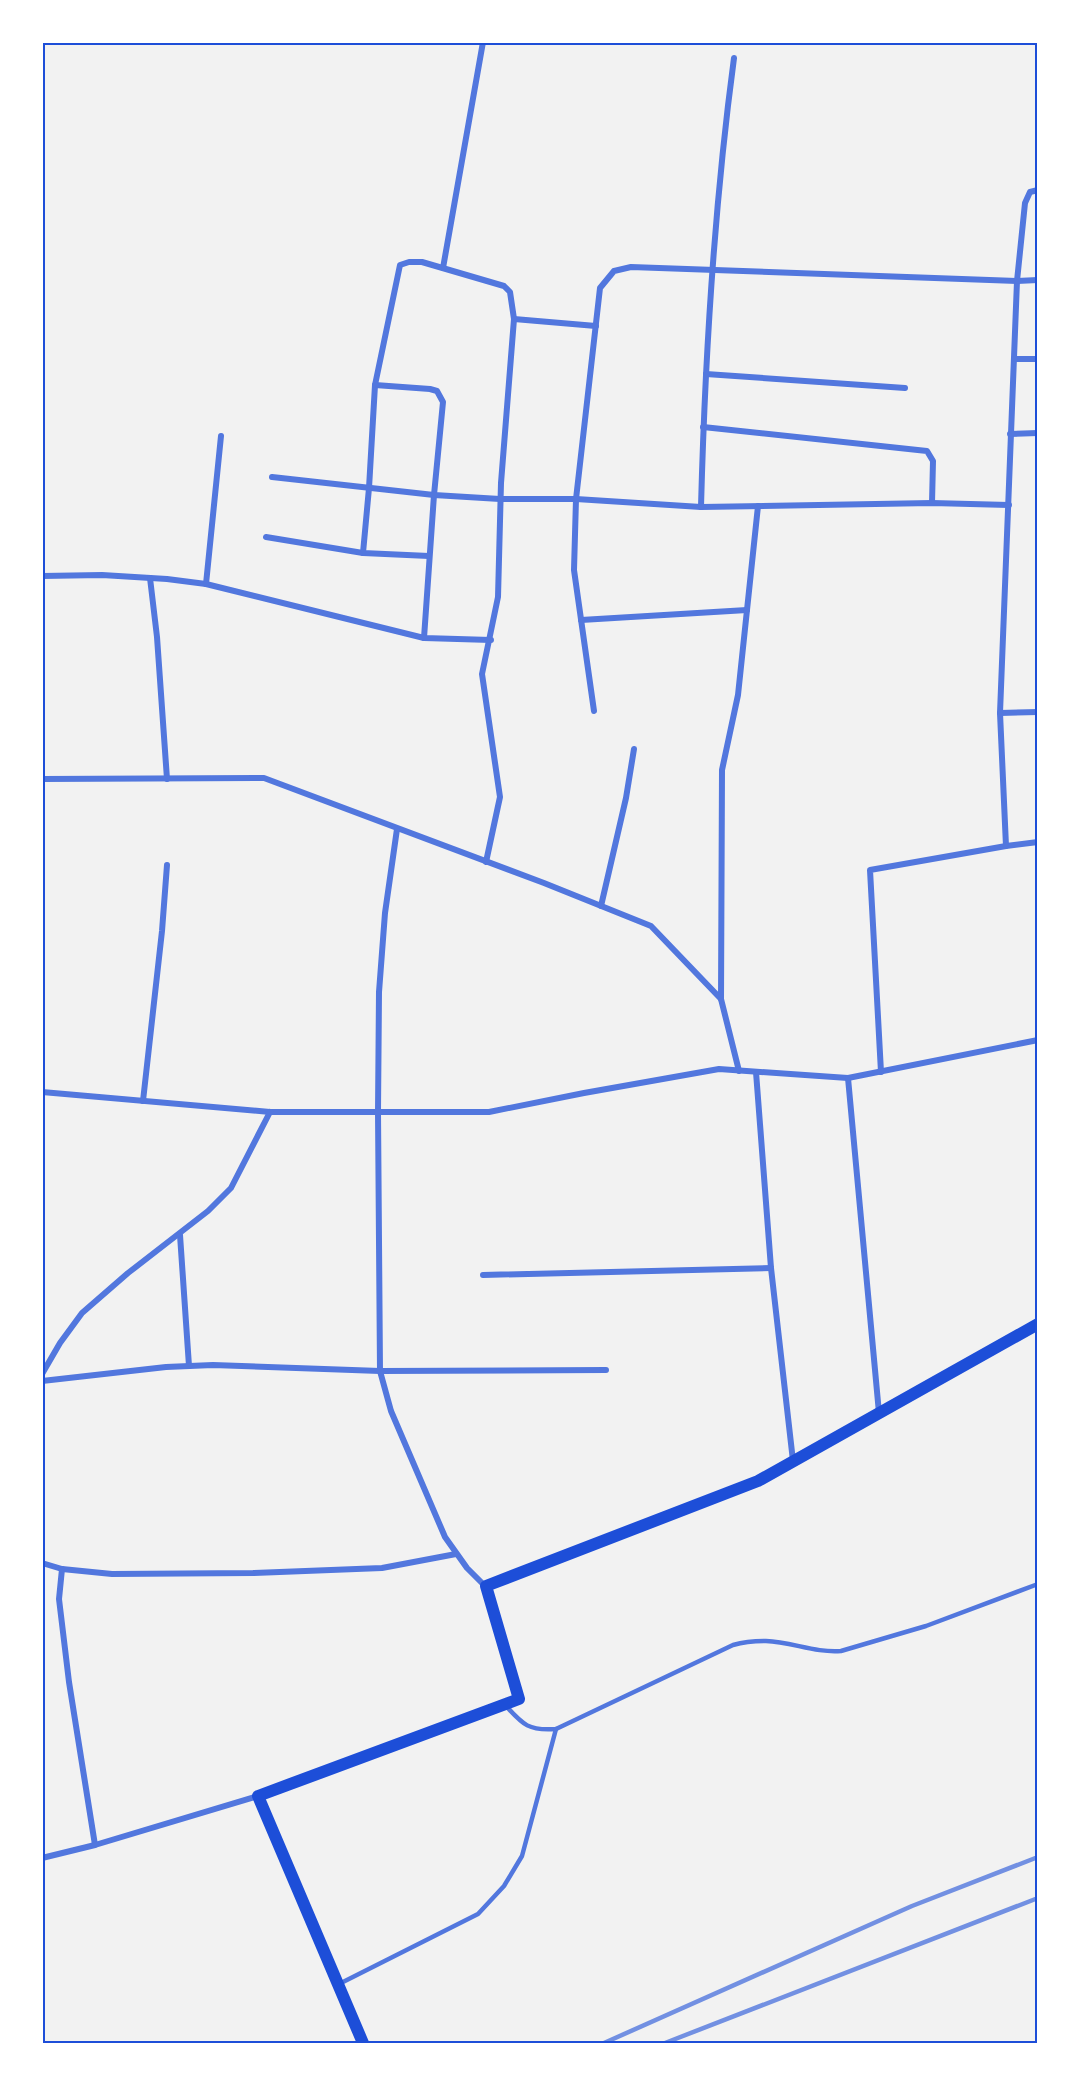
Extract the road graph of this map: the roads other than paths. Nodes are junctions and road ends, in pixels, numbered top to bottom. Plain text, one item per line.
1 (483, 42) edge
2 (734, 58) dead end
3 (1038, 190) edge
4 (443, 268) junction
5 (711, 270) junction
6 (1038, 280) edge
7 (1017, 281) junction
8 (514, 319) junction
9 (596, 326) junction
10 (1015, 359) junction
11 (1038, 359) edge
12 (706, 374) junction
13 (375, 385) junction
14 (905, 388) dead end
15 (703, 427) junction
16 (1038, 433) edge
17 (1010, 434) junction
18 (221, 436) dead end
19 (272, 477) dead end
20 (369, 488) junction
21 (434, 495) junction
22 (500, 499) junction
23 (576, 499) junction
24 (932, 503) junction
25 (1009, 505) junction
26 (758, 506) junction
27 (701, 507) junction
28 (266, 537) dead end
29 (363, 553) junction
30 (429, 556) junction
31 (42, 576) edge
32 (150, 578) junction
33 (206, 584) junction
34 (747, 610) junction
35 (581, 620) junction
36 (424, 638) junction
37 (490, 640) junction
38 (594, 711) dead end
39 (1038, 712) edge
40 (1000, 713) junction
41 (634, 749) dead end
42 (42, 778) edge
43 (167, 779) junction
44 (397, 829) junction
45 (1038, 842) edge
46 (1006, 846) junction
47 (486, 862) junction
48 (167, 865) dead end
49 (601, 906) junction
50 (722, 999) junction
51 (1038, 1040) edge
52 (739, 1071) junction
53 (756, 1072) junction
54 (881, 1072) junction
55 (849, 1078) junction
56 (42, 1092) edge
57 (143, 1101) junction
58 (270, 1112) junction
59 (378, 1112) junction
60 (180, 1235) junction
61 (771, 1268) junction
62 (483, 1275) dead end
63 (1038, 1324) edge
64 (189, 1366) junction
65 (606, 1370) dead end
66 (380, 1371) junction
67 (42, 1374) edge
68 (42, 1381) edge
69 (879, 1413) junction
70 (793, 1461) junction
71 (456, 1554) junction
72 (42, 1563) edge
73 (62, 1569) junction
74 (1038, 1584) edge
75 (486, 1586) junction
76 (504, 1704) junction
77 (556, 1729) junction
78 (258, 1796) junction
79 (95, 1845) junction
80 (42, 1858) edge
81 (338, 1985) junction
82 (363, 2043) edge

1 - 4 street
2 - 5 street
3 - 7 street
4 - 8 street
4 - 13 street
5 - 7 street
5 - 9 street
5 - 12 street
6 - 7 street
7 - 10 street
8 - 9 street
8 - 22 street
9 - 23 street
10 - 11 street
10 - 17 street
12 - 14 street
12 - 15 street
13 - 20 street
13 - 21 street
15 - 24 street
15 - 27 street
16 - 17 street
17 - 25 street
18 - 33 street
19 - 20 street
20 - 21 street
20 - 29 street
21 - 22 street
21 - 30 street
22 - 23 street
22 - 37 street
23 - 27 street
23 - 35 street
24 - 25 street
24 - 26 street
25 - 40 street
26 - 27 street
26 - 34 street
28 - 29 street
29 - 30 street
30 - 36 street
31 - 32 street
32 - 33 street
32 - 43 street
33 - 36 street
34 - 35 street
34 - 50 street
35 - 38 street
36 - 37 street
37 - 47 street
39 - 40 street
40 - 46 street
41 - 49 street
42 - 43 street
43 - 44 street
44 - 47 street
44 - 59 street
45 - 46 street
46 - 54 street
47 - 49 street
48 - 57 street
49 - 50 street
50 - 52 street
51 - 54 street
52 - 53 street
52 - 59 street
53 - 55 street
53 - 61 street
54 - 55 street
55 - 69 street
56 - 57 street
57 - 58 street
58 - 59 street
58 - 60 street
59 - 66 street
60 - 64 street
60 - 67 street
61 - 62 street
61 - 70 street
63 - 69 main road
64 - 66 street
64 - 68 street
65 - 66 street
66 - 71 street
69 - 70 main road
70 - 75 main road
71 - 73 street
71 - 75 street
72 - 73 street
73 - 79 street
74 - 77 lane
75 - 76 main road
76 - 77 lane
76 - 78 main road
77 - 81 lane
78 - 79 street
78 - 81 main road
79 - 80 street
81 - 82 main road

